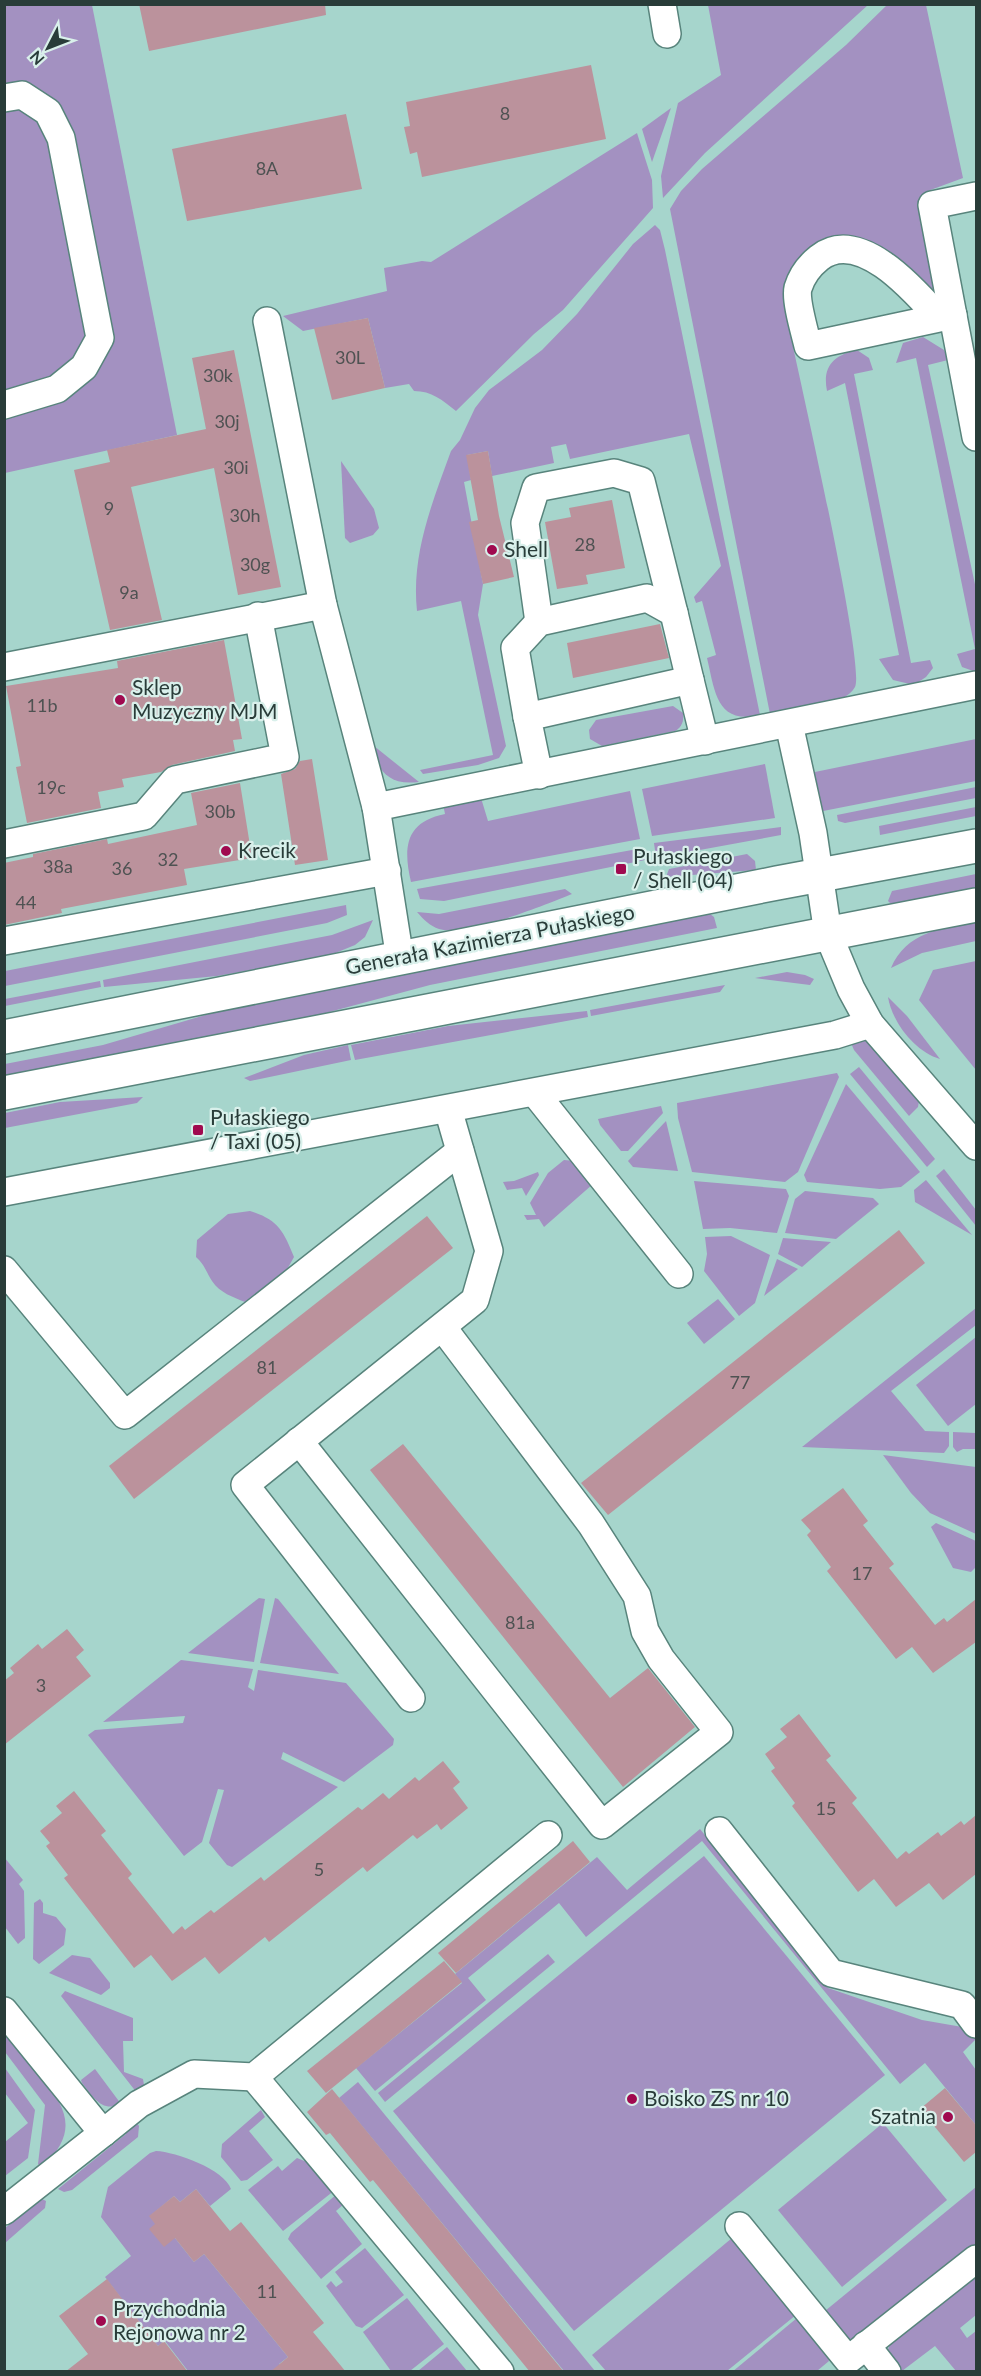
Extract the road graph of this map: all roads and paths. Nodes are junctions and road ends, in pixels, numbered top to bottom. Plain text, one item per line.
1 (662, 4) edge
2 (667, 34) dead end
3 (4, 98) edge
4 (976, 196) edge
5 (946, 316) junction
6 (267, 321) dead end
7 (4, 405) edge
8 (976, 437) edge
9 (323, 605) junction
10 (674, 613) junction
11 (258, 616) junction
12 (539, 622) junction
13 (4, 667) edge
14 (690, 680) junction
15 (976, 685) edge
16 (527, 717) junction
17 (789, 724) junction
18 (705, 741) junction
19 (540, 775) junction
20 (376, 807) junction
21 (4, 844) edge
22 (976, 846) edge
23 (387, 870) junction
24 (819, 876) junction
25 (976, 905) edge
26 (828, 934) junction
27 (4, 941) edge
28 (400, 959) junction
29 (870, 1024) junction
30 (4, 1037) edge
31 (4, 1093) edge
32 (535, 1093) junction
33 (448, 1109) junction
34 (976, 1146) edge
35 (460, 1152) junction
36 (4, 1192) edge
37 (4, 1270) edge
38 (679, 1274) dead end
39 (443, 1328) junction
40 (299, 1441) junction
41 (411, 1698) dead end
42 (719, 1831) dead end
43 (548, 1835) dead end
44 (972, 2008) edge
45 (4, 2011) edge
46 (254, 2077) junction
47 (103, 2133) junction
48 (4, 2211) edge
49 (739, 2226) dead end
50 (976, 2259) edge
51 (866, 2345) junction
52 (500, 2372) edge
53 (887, 2372) edge

1 - 2 street
3 - 7 street
4 - 5 street
5 - 5 street
5 - 8 street
6 - 9 street
9 - 11 street
9 - 20 street
10 - 12 street
10 - 12 street
10 - 14 street
11 - 13 street
11 - 21 street
12 - 16 street
14 - 16 street
14 - 18 street
15 - 17 street
16 - 19 street
17 - 18 street
17 - 24 street
18 - 19 street
19 - 20 street
20 - 23 street
22 - 24 main road, Generała Kazimierza Pułaskiego
23 - 27 street
23 - 28 street
24 - 26 street
24 - 28 main road, Generała Kazimierza Pułaskiego
25 - 26 main road
26 - 29 street
26 - 31 main road
28 - 30 main road, Generała Kazimierza Pułaskiego
29 - 32 street
29 - 34 street
32 - 33 street
32 - 38 street
33 - 35 street
33 - 36 street
35 - 37 street
35 - 39 street
39 - 40 street
39 - 40 street
40 - 41 street
42 - 44 street
43 - 46 street
45 - 47 street
46 - 47 street
46 - 52 street
47 - 48 street
49 - 51 street
50 - 51 street
51 - 53 street

